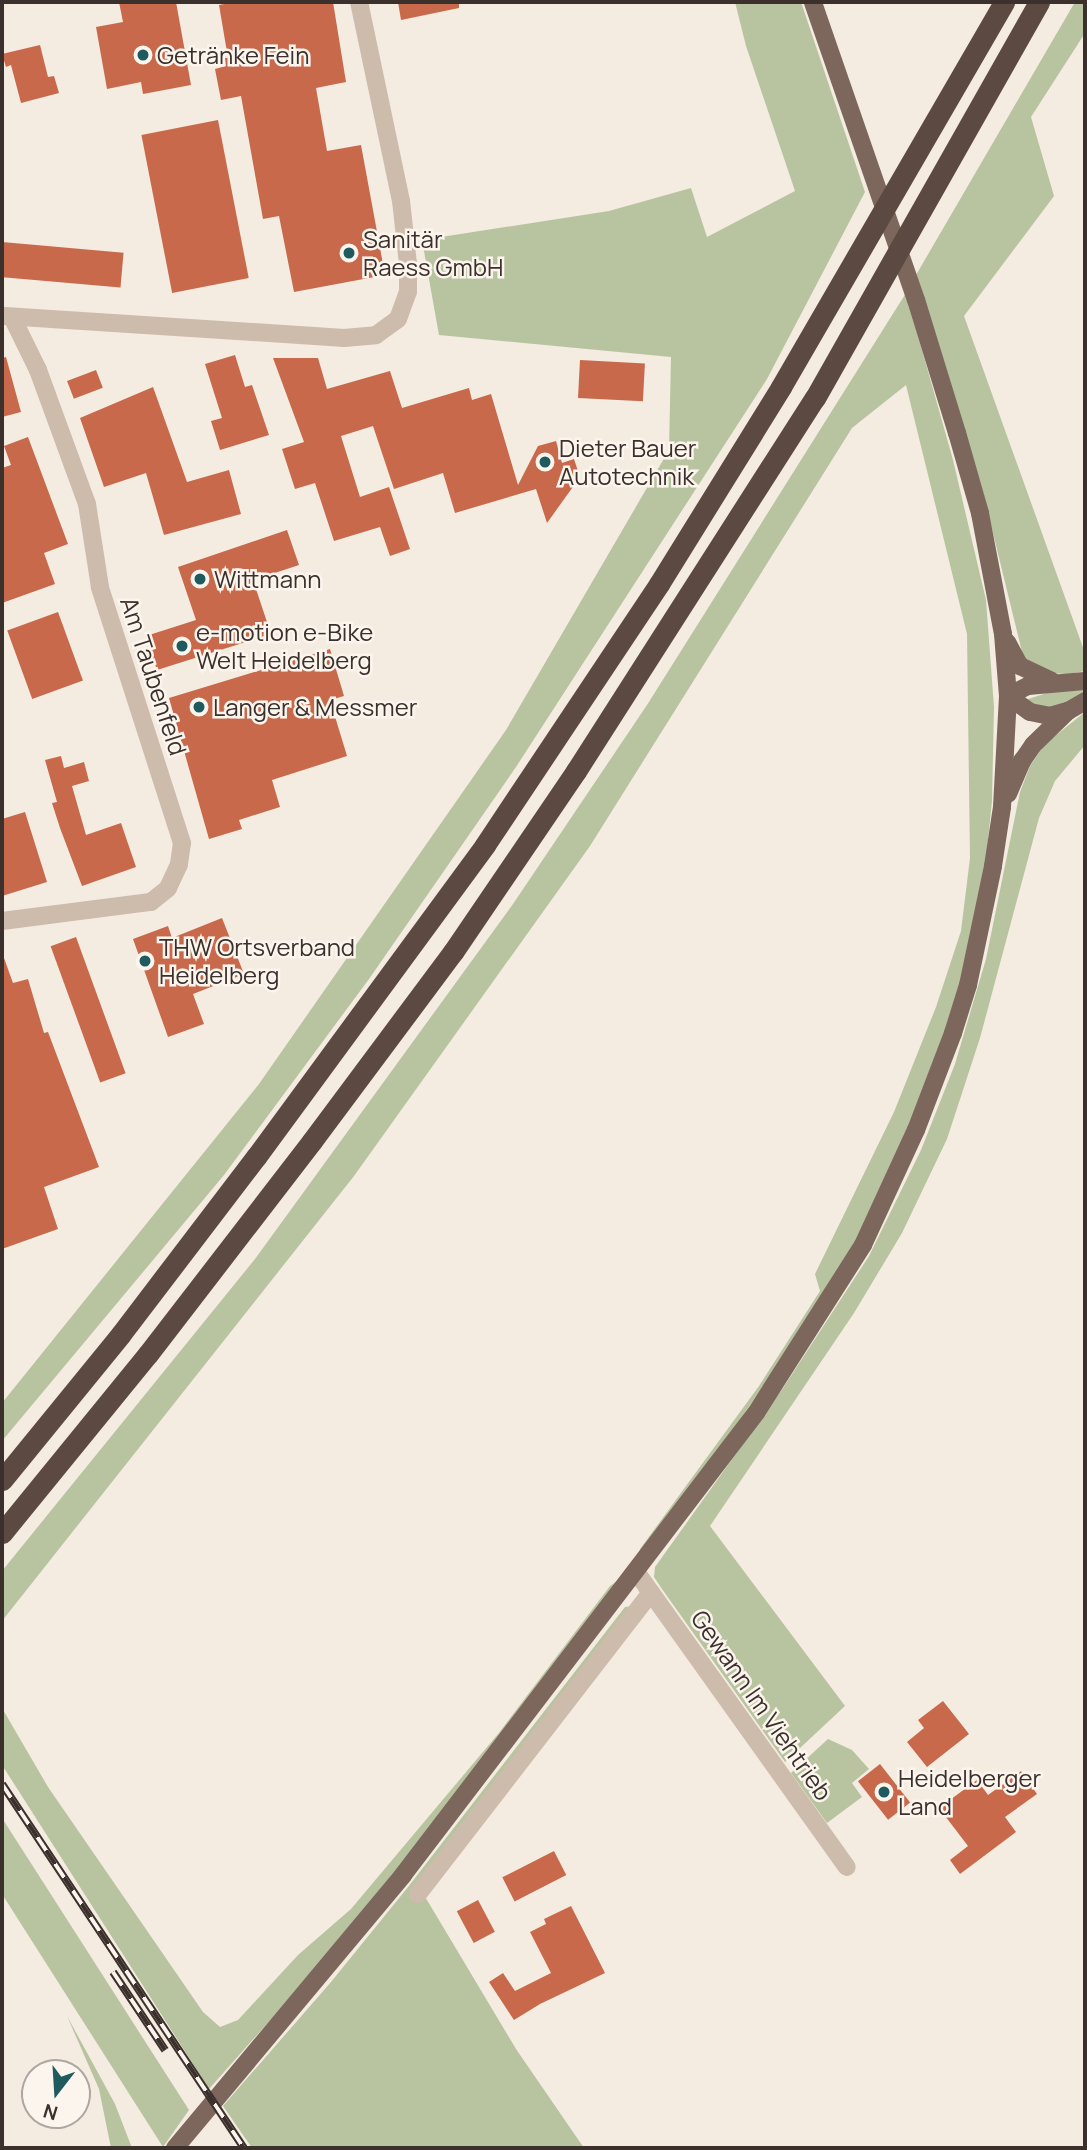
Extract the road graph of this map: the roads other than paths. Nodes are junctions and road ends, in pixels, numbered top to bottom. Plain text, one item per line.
1 (359, 2) edge
2 (813, 2) edge
3 (1039, 2) edge
4 (999, 10) edge
5 (7, 317) edge
6 (1003, 634) junction
7 (1085, 681) edge
8 (1056, 682) junction
9 (1008, 696) junction
10 (1085, 701) edge
11 (1068, 711) junction
12 (1002, 807) junction
13 (2, 921) edge
14 (2, 1480) edge
15 (2, 1533) edge
16 (637, 1573) junction
17 (651, 1592) junction
18 (847, 1867) dead end
19 (418, 1894) dead end
20 (175, 2148) edge

1 - 5 street, Am Taubenfeld
2 - 6 main road
3 - 15 highway
4 - 14 highway
5 - 13 street, Am Taubenfeld
6 - 8 main road
6 - 9 main road
7 - 8 main road
8 - 9 main road
9 - 11 main road
9 - 12 main road
10 - 11 main road
11 - 12 main road
12 - 16 main road
16 - 17 street, Gewann Im Viehtrieb
16 - 20 main road
17 - 18 street, Gewann Im Viehtrieb
17 - 19 street

